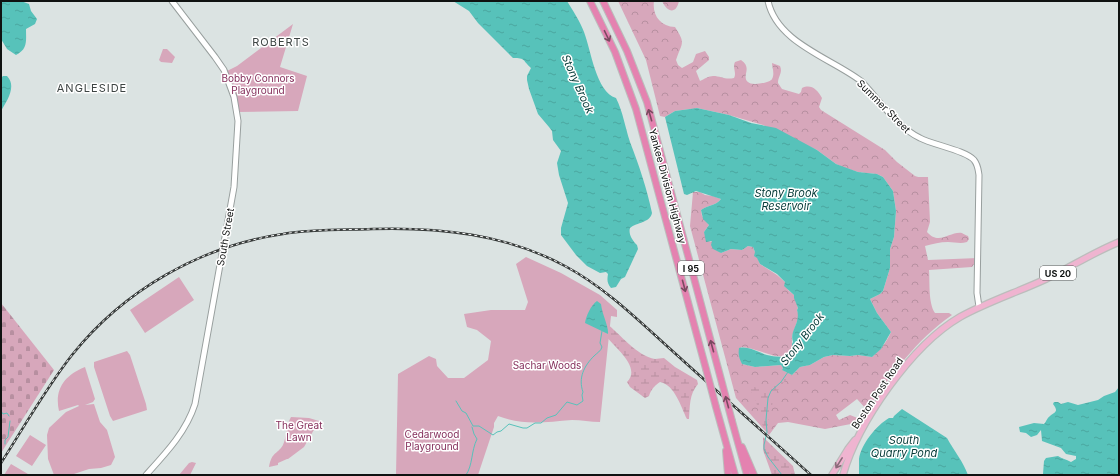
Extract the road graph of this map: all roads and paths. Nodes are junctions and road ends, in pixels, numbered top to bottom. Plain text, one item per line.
1 (172, 1) edge
2 (590, 1) edge
3 (603, 1) edge
4 (768, 1) edge
5 (1119, 242) edge
6 (979, 308) junction
7 (737, 437) junction
8 (858, 437) junction
9 (726, 441) junction
10 (146, 475) edge
11 (728, 475) edge
12 (735, 475) edge
13 (747, 475) edge
14 (754, 475) edge
15 (832, 475) edge
16 (843, 475) edge

1 - 10 main road, South Street
2 -> 9 highway, Yankee Division Highway / I 95, bridge
7 -> 3 highway, Yankee Division Highway / I 95, bridge
4 - 6 main road, Summer Street
5 - 6 main road, Boston Post Road / US 20
6 - 8 main road, Boston Post Road / US 20
7 - 13 highway, Yankee Division Highway / I 95
7 - 14 highway
8 -> 15 main road, Boston Post Road / US 20
8 - 16 main road, Boston Post Road / US 20
9 - 11 highway
9 - 12 highway, Yankee Division Highway / I 95

